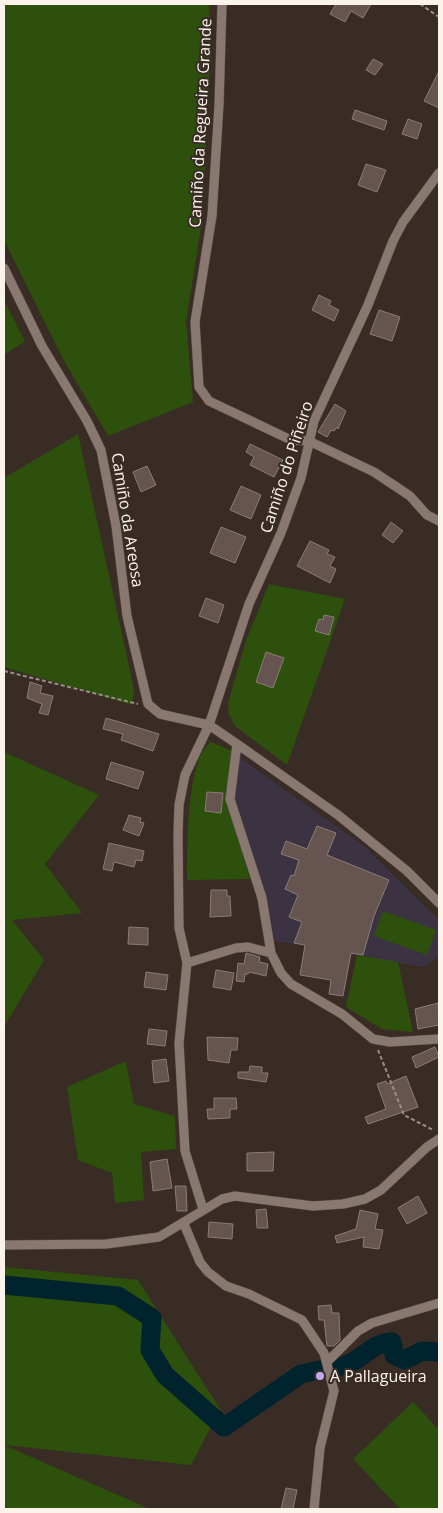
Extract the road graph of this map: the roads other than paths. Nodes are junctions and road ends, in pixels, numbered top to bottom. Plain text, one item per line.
1 (222, 4) edge
2 (439, 173) edge
3 (4, 268) edge
4 (309, 441) junction
5 (439, 521) edge
6 (209, 725) junction
7 (237, 744) junction
8 (439, 903) edge
9 (271, 953) junction
10 (187, 963) junction
11 (439, 1039) edge
12 (438, 1135) edge
13 (203, 1209) junction
14 (184, 1224) junction
15 (4, 1245) edge
16 (439, 1303) edge
17 (328, 1361) junction
18 (314, 1509) edge

1 - 4 street, Camiño da Regueira Grande
2 - 4 street, Camiño do Piñeiro
3 - 6 street, Camiño da Areosa
4 - 5 street, Camiño da Regueira Grande
4 - 6 street, Camiño do Piñeiro
6 - 7 street
6 - 10 street, Camiño do Piñeiro
7 - 8 street
7 - 9 street
9 - 10 street
9 - 11 street
10 - 13 street, Camiño do Piñeiro
12 - 13 street
13 - 14 street
14 - 15 street
14 - 17 street
16 - 17 street
17 - 18 street

